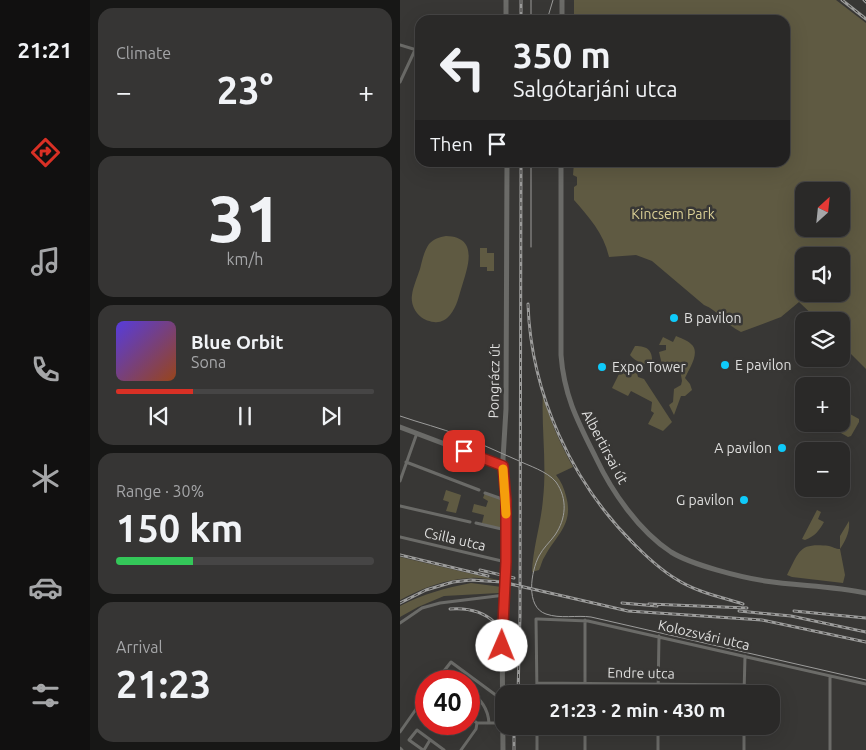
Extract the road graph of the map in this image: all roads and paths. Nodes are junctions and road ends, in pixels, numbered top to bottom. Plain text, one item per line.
1 (506, 0) edge
2 (562, 0) edge
3 (506, 15) edge
4 (562, 15) edge
5 (400, 45) edge
6 (415, 50) joint
7 (400, 82) edge
8 (507, 167) edge
9 (561, 167) edge
10 (400, 427) edge
11 (417, 433) junction
12 (406, 462) junction
13 (503, 466) junction
14 (402, 470) edge
15 (400, 481) edge
16 (478, 490) dead end
17 (485, 493) dead end
18 (506, 500) junction
19 (400, 506) edge
20 (470, 522) dead end
21 (476, 523) dead end
22 (506, 530) junction
23 (400, 537) edge
24 (506, 562) junction
25 (866, 593) edge
26 (505, 595) junction
27 (585, 620) junction
28 (400, 623) edge
29 (659, 636) junction
30 (746, 656) junction
31 (445, 670) edge
32 (462, 670) edge
33 (830, 676) junction
34 (480, 683) edge
35 (537, 683) joint
36 (585, 684) junction
37 (866, 684) edge
38 (503, 685) edge
39 (658, 685) joint
40 (744, 685) edge
41 (495, 695) edge
42 (480, 700) edge
43 (415, 711) edge
44 (480, 723) edge
45 (489, 723) junction
46 (495, 723) edge
47 (400, 732) edge
48 (470, 735) edge
49 (503, 735) edge
50 (537, 735) edge
51 (585, 735) edge
52 (658, 735) edge
53 (744, 735) edge
54 (431, 740) junction
55 (423, 750) edge
56 (444, 750) edge
57 (461, 750) edge
58 (503, 750) edge
59 (537, 750) edge
60 (585, 750) edge
61 (658, 750) edge
62 (744, 750) edge
63 (830, 750) edge

1 - 3 street
2 - 4 street
5 - 6 street
6 - 7 street
8 - 13 street, Pongrácz út
9 - 25 street, Albertirsai út
10 - 11 street
11 - 12 street
11 - 13 street
12 - 14 street
12 - 16 street
13 - 18 street, Pongrácz út
14 - 15 street
17 - 18 street
18 - 22 street, Pongrácz út
19 - 20 street
21 - 22 street
22 - 24 street, Pongrácz út
23 - 24 street, Csilla utca
24 - 26 street, Pongrácz út
26 - 28 street
26 - 38 street, Pongrácz út
27 - 29 street, Kolozsvári utca
27 - 35 street, Kolozsvári utca
27 - 36 street
29 - 30 street, Kolozsvári utca
29 - 39 street
30 - 33 street, Kolozsvári utca
30 - 40 street
31 - 32 street
33 - 37 street, Kolozsvári utca
33 - 63 street
34 - 41 street
35 - 36 street, Endre utca
36 - 39 street, Endre utca
42 - 45 street
43 - 47 street
44 - 45 street
45 - 46 street
48 - 57 street
49 - 58 street, Pongrácz út
50 - 59 street
51 - 60 street
52 - 61 street
53 - 62 street
54 - 55 street
54 - 55 street
54 - 56 street

